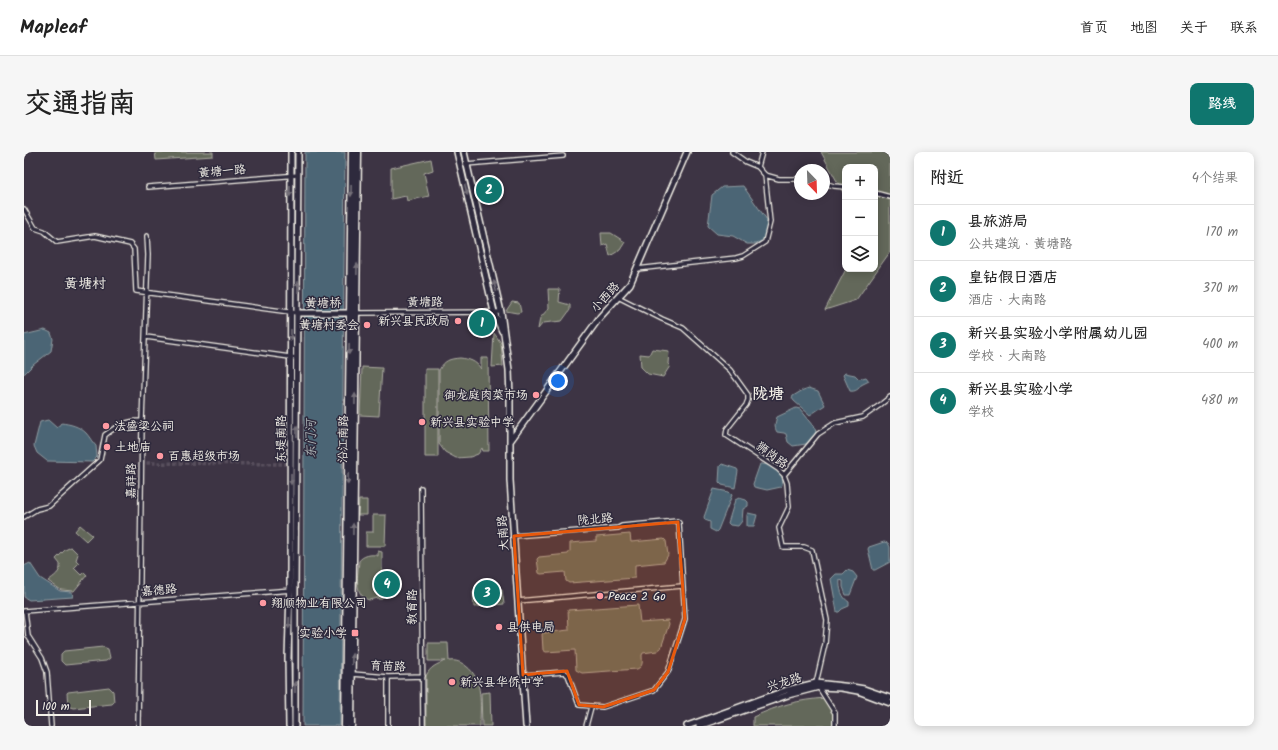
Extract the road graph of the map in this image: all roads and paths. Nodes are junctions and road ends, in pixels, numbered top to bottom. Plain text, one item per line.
1 (291, 152) edge
2 (298, 152) edge
3 (352, 152) edge
4 (358, 152) edge
5 (457, 152) edge
6 (464, 152) edge
7 (686, 152) edge
8 (732, 152) edge
9 (762, 152) edge
10 (563, 156) dead end
11 (466, 164) junction
12 (758, 167) junction
13 (298, 175) junction
14 (765, 175) junction
15 (290, 176) junction
16 (794, 179) edge
17 (830, 185) edge
18 (148, 187) dead end
19 (842, 187) edge
20 (878, 194) edge
21 (890, 197) edge
22 (24, 209) edge
23 (147, 236) dead end
24 (637, 269) junction
25 (147, 292) junction
26 (618, 297) junction
27 (291, 312) junction
28 (494, 312) junction
29 (501, 312) junction
30 (297, 313) junction
31 (349, 313) junction
32 (356, 313) junction
33 (146, 337) junction
34 (505, 338) junction
35 (291, 358) junction
36 (297, 358) junction
37 (890, 397) edge
38 (142, 421) junction
39 (511, 440) junction
40 (784, 475) junction
41 (421, 488) dead end
42 (24, 517) edge
43 (514, 536) junction
44 (682, 586) junction
45 (293, 590) junction
46 (518, 601) junction
47 (139, 602) junction
48 (24, 611) edge
49 (352, 674) junction
50 (523, 675) junction
51 (388, 676) junction
52 (423, 676) junction
53 (817, 685) junction
54 (890, 698) edge
55 (890, 703) edge
56 (591, 707) junction
57 (52, 726) edge
58 (138, 726) edge
59 (289, 726) edge
60 (295, 726) edge
61 (345, 726) edge
62 (351, 726) edge
63 (388, 726) edge
64 (423, 726) edge
65 (526, 726) edge
66 (586, 726) edge
67 (687, 726) edge
68 (699, 726) edge
69 (835, 726) edge

1 - 15 main road, 东堤南路
2 - 13 main road, 东堤南路
3 -> 31 main road, 沿江南路
32 -> 4 main road, 沿江南路
5 -> 28 main road, 大南路
6 - 11 main road, 大南路
7 - 24 main road, 小西路
8 - 12 street
9 - 12 street
10 - 11 street
29 -> 11 main road, 大南路
12 - 14 street
13 - 15 street, 黄塘一路
30 -> 13 main road, 东堤南路
14 - 16 street
14 - 24 street
15 - 18 street, 黄塘一路
15 -> 27 main road, 东堤南路
17 - 19 street
20 - 21 street
22 - 25 street
23 - 25 street, 嘉祥路
24 - 26 main road, 小西路
25 - 27 street
25 - 33 street, 嘉祥路
26 - 39 main road, 小西路
26 - 40 street, 狮岗路
27 - 30 street
27 -> 35 main road, 东堤南路
28 - 29 street, 黄塘路
28 - 32 street, 黄塘路
28 - 34 main road, 大南路
29 - 34 main road, 大南路
30 - 31 main road, 黄塘桥
30 - 36 main road, 东堤南路
31 - 32 street, 黄塘路
31 -> 61 main road, 沿江南路
49 -> 32 main road, 沿江南路
33 - 35 street
33 - 38 street, 嘉祥路
34 - 39 main road, 大南路
35 - 36 street
35 -> 45 main road, 东堤南路
45 -> 36 main road, 东堤南路
37 - 40 street
38 - 42 street
38 - 47 street, 嘉祥路
39 - 43 main road, 大南路
40 - 53 street, 狮岗路
41 - 52 street, 教育路
43 - 44 street, 陇北路
43 - 46 main road, 大南路
44 - 46 street
44 - 56 street
45 - 47 street, 嘉德路
45 -> 59 main road, 东堤南路
60 -> 45 main road, 东堤南路
46 - 50 main road, 大南路
47 - 48 street, 嘉德路
47 - 58 street, 嘉祥路
48 - 57 street
49 - 51 street, 育苗路
49 - 62 main road, 沿江南路
50 - 56 street
50 - 65 main road, 大南路
51 - 52 street, 育苗路
51 - 63 street
52 - 64 street, 教育路
53 - 54 main road, 兴龙路
53 - 55 main road, 兴龙路
53 - 67 main road, 兴龙路
53 - 68 main road, 兴龙路
53 - 69 street
56 - 66 street

